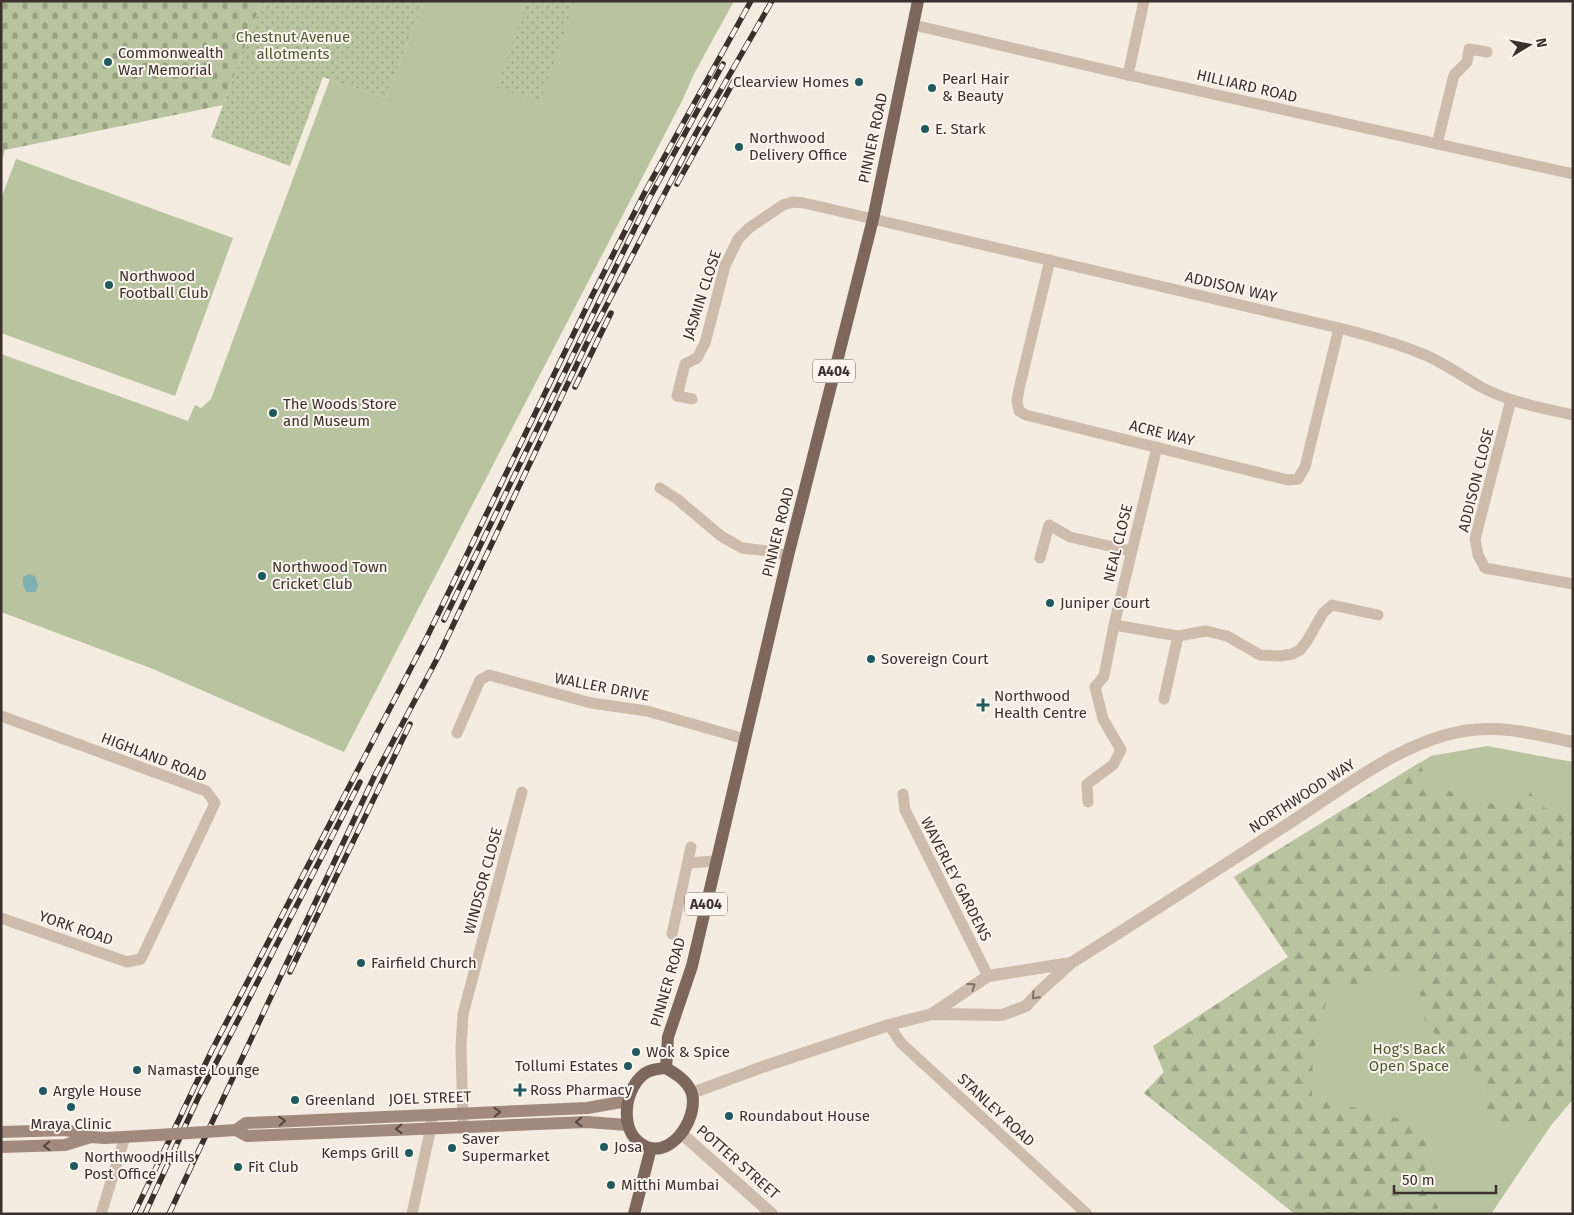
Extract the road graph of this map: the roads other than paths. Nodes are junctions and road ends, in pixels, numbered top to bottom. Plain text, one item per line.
1 (918, 1) edge
2 (1144, 1) edge
3 (914, 25) junction
4 (1486, 52) dead end
5 (1128, 75) junction
6 (1437, 144) junction
7 (1573, 174) edge
8 (873, 218) junction
9 (1050, 260) junction
10 (1339, 328) junction
11 (692, 399) dead end
12 (1512, 400) junction
13 (1573, 415) edge
14 (1157, 447) junction
15 (660, 488) dead end
16 (1131, 551) junction
17 (788, 556) junction
18 (1040, 558) dead end
19 (1573, 584) edge
20 (1378, 615) dead end
21 (1114, 625) junction
22 (1178, 636) junction
23 (1164, 699) dead end
24 (1, 716) edge
25 (457, 733) dead end
26 (745, 739) junction
27 (1573, 742) edge
28 (522, 792) dead end
29 (903, 794) dead end
30 (1088, 802) dead end
31 (691, 847) dead end
32 (716, 861) junction
33 (688, 863) junction
34 (1, 918) edge
35 (672, 934) dead end
36 (141, 959) joint
37 (1071, 963) junction
38 (988, 976) junction
39 (932, 1014) junction
40 (889, 1025) junction
41 (666, 1068) junction
42 (692, 1093) junction
43 (627, 1101) junction
44 (431, 1114) junction
45 (463, 1120) junction
46 (628, 1125) junction
47 (432, 1127) junction
48 (236, 1130) junction
49 (1, 1132) edge
50 (682, 1134) junction
51 (92, 1137) junction
52 (125, 1137) junction
53 (1, 1147) edge
54 (651, 1148) junction
55 (102, 1214) edge
56 (412, 1214) edge
57 (634, 1214) edge
58 (772, 1214) edge
59 (1087, 1214) edge

1 - 3 main road, PINNER ROAD / A404
2 - 5 street
3 - 5 street, HILLIARD ROAD
3 - 8 main road, PINNER ROAD / A404
4 - 6 street
5 - 6 street, HILLIARD ROAD
6 - 7 street, HILLIARD ROAD
8 - 9 street, ADDISON WAY
8 - 11 street, JASMIN CLOSE
8 - 17 main road, PINNER ROAD / A404
9 - 10 street, ADDISON WAY
9 - 14 street, ACRE WAY
10 - 12 street, ADDISON WAY
10 - 14 street, ACRE WAY
12 - 13 street, ADDISON WAY
12 - 19 street, ADDISON CLOSE
14 - 16 street, NEAL CLOSE
15 - 17 street
16 - 18 street
16 - 21 street, NEAL CLOSE
17 - 26 main road, PINNER ROAD / A404
20 - 22 street
21 - 22 street
21 - 30 street, NEAL CLOSE
22 - 23 street
24 - 36 street, HIGHLAND ROAD
25 - 26 street, WALLER DRIVE
26 - 32 main road, PINNER ROAD / A404
27 - 37 street, NORTHWOOD WAY
28 - 45 street, WINDSOR CLOSE
29 - 38 street, WAVERLEY GARDENS
31 - 33 street
32 - 33 street
32 - 41 main road, PINNER ROAD / A404
33 - 35 street
34 - 36 street, YORK ROAD
37 - 38 street
37 -> 39 street
39 -> 38 street
39 - 40 street
40 - 42 street
40 - 59 street, STANLEY ROAD
41 - 42 main road
41 - 43 main road
42 - 50 main road
45 -> 43 main road, JOEL STREET
43 - 46 main road
44 - 45 main road, JOEL STREET
44 - 47 street
48 -> 44 main road, JOEL STREET
46 -> 45 main road, JOEL STREET
45 - 47 main road, JOEL STREET
46 - 54 main road
47 -> 48 main road, JOEL STREET
47 - 56 street
48 - 52 main road, JOEL STREET, bridge
49 - 51 main road, JOEL STREET
50 - 54 main road
50 - 58 street, POTTER STREET
51 - 52 main road, JOEL STREET
51 -> 53 main road, JOEL STREET
52 - 55 street
54 - 57 main road

